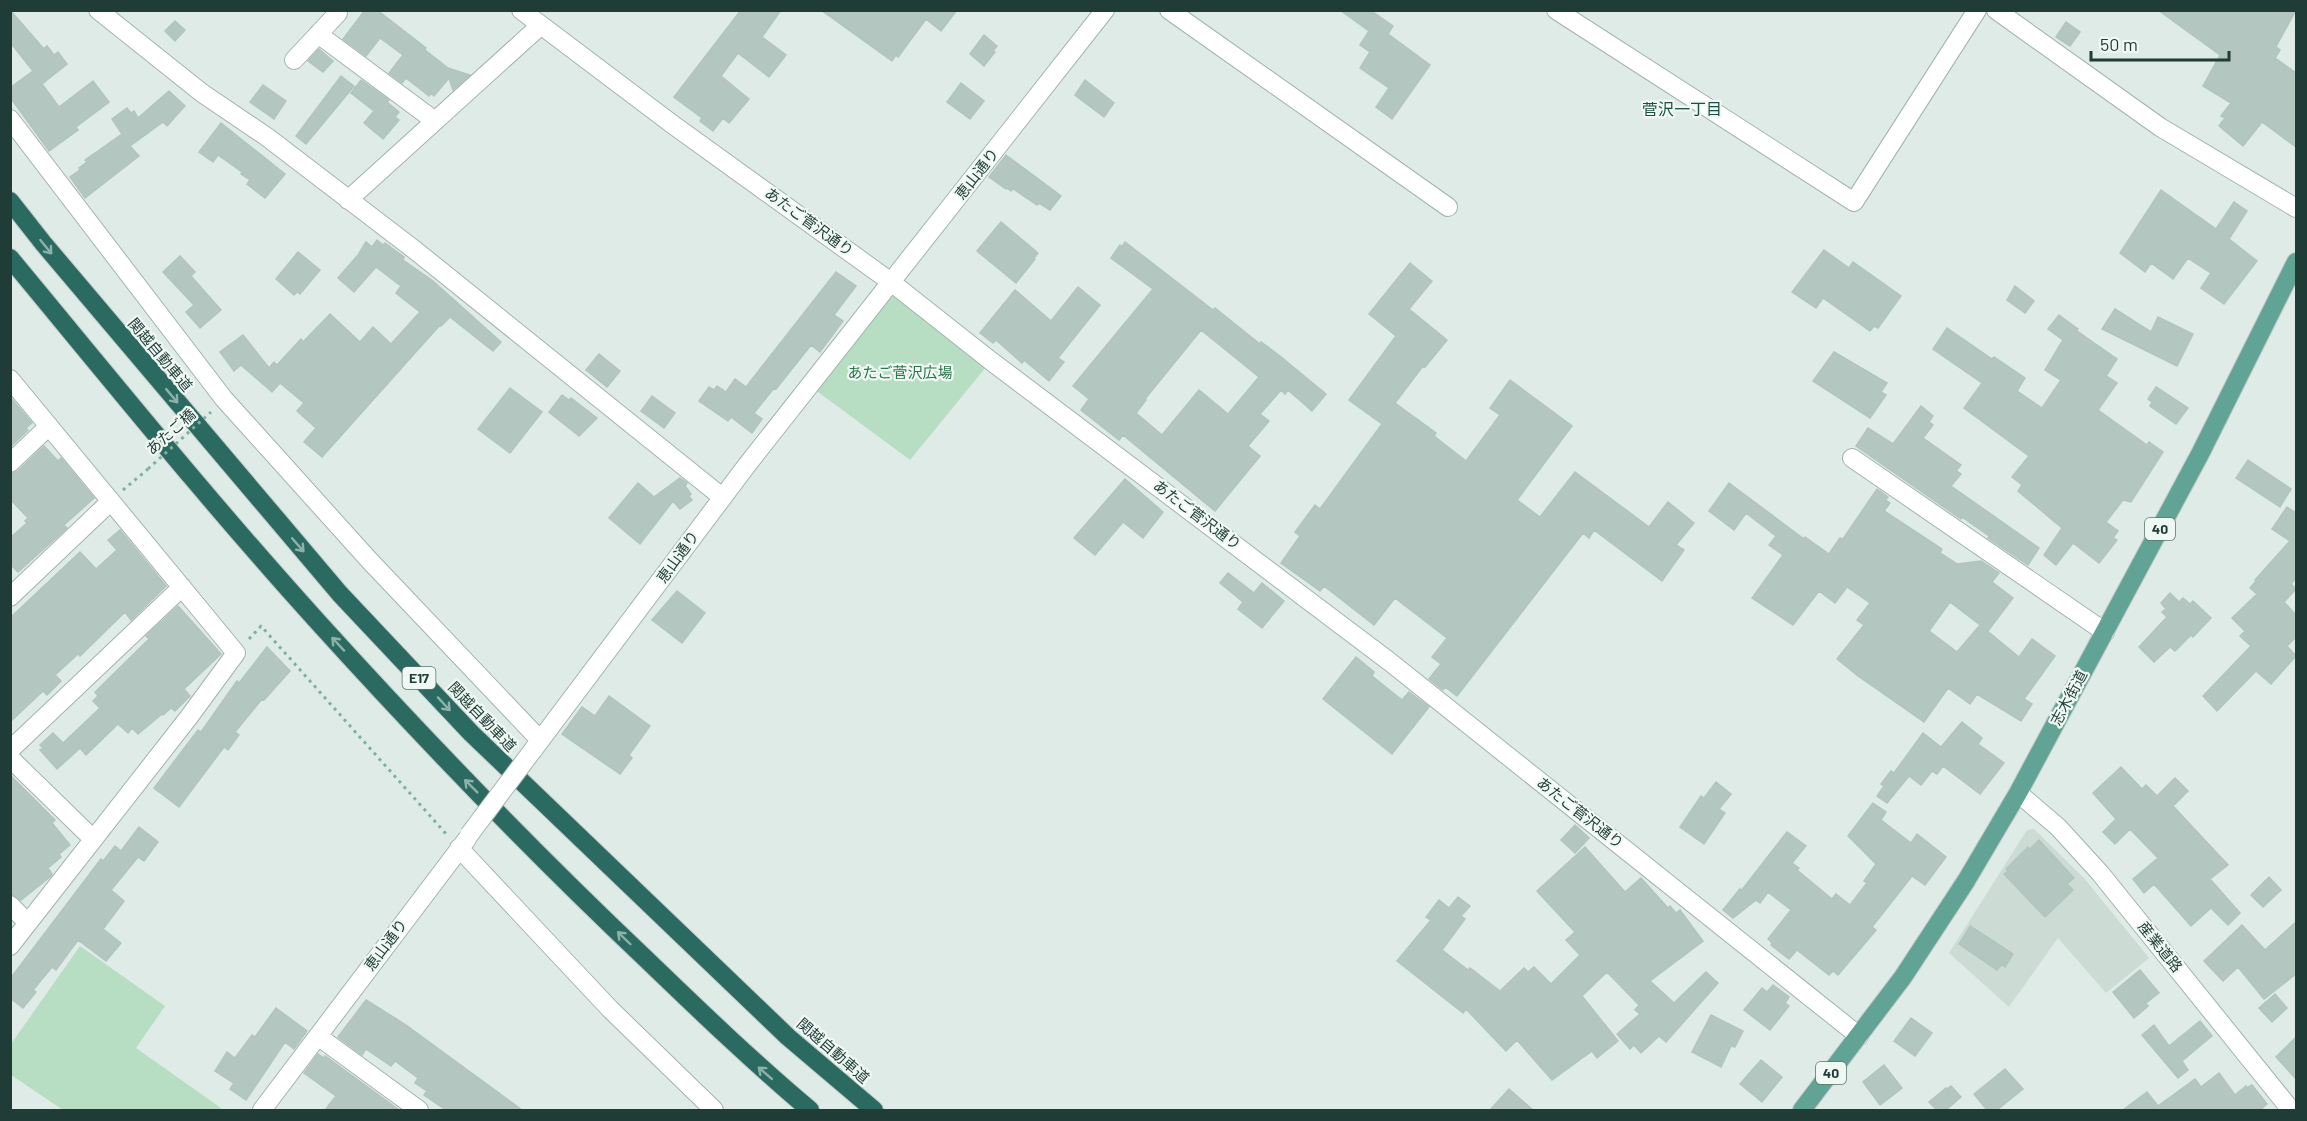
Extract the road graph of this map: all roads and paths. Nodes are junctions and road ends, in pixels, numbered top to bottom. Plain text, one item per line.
1 (98, 10) edge
2 (521, 10) edge
3 (1105, 10) edge
4 (1169, 10) edge
5 (1556, 10) edge
6 (1977, 10) edge
7 (1996, 10) edge
8 (338, 13) dead end
9 (541, 25) junction
10 (318, 34) junction
11 (294, 60) dead end
12 (10, 119) edge
13 (435, 121) junction
14 (348, 200) junction
15 (10, 201) edge
16 (1448, 207) dead end
17 (2296, 208) edge
18 (10, 258) edge
19 (2296, 262) edge
20 (891, 282) junction
21 (10, 379) edge
22 (211, 412) dead end
23 (49, 426) junction
24 (1852, 458) dead end
25 (10, 463) edge
26 (722, 497) junction
27 (111, 501) junction
28 (182, 587) junction
29 (10, 597) edge
30 (2105, 632) junction
31 (236, 653) junction
32 (537, 745) junction
33 (10, 750) edge
34 (10, 758) edge
35 (2018, 793) junction
36 (93, 839) junction
37 (464, 842) junction
38 (10, 905) edge
39 (27, 922) junction
40 (10, 946) edge
41 (1860, 1036) junction
42 (319, 1037) junction
43 (262, 1110) edge
44 (419, 1110) edge
45 (714, 1110) edge
46 (810, 1110) edge
47 (874, 1110) edge
48 (1802, 1110) edge
49 (2291, 1110) edge

1 - 14 street
2 - 9 street, あたご菅沢通り
3 - 20 street, 恵山通り
4 - 16 street
5 - 6 street
7 - 17 street
8 - 10 street
9 - 13 street
9 - 20 street, あたご菅沢通り
10 - 11 street
10 - 13 street
12 - 32 street
13 - 14 street
14 - 26 street
15 -> 47 highway, 関越自動車道 / E17
46 -> 18 highway, E17
19 - 30 main road, 志木街道 / 40
20 - 26 street, 恵山通り
20 - 41 street, あたご菅沢通り
21 - 23 street
22 - 27 path, あたご橋, bridge
23 - 25 street
23 - 27 street
24 - 30 street
26 - 32 street, 恵山通り
27 - 28 street
27 - 29 street
28 - 31 street
28 - 33 street
30 - 35 main road, 志木街道 / 40
31 - 36 street
31 - 37 path
32 - 37 street, 恵山通り, bridge
34 - 36 street
35 - 41 main road, 志木街道 / 40
35 - 49 street, 産業道路
36 - 39 street
37 - 42 street, 恵山通り
37 - 45 street
38 - 39 street
39 - 40 street
41 - 48 main road, 志木街道 / 40
42 - 43 street, 恵山通り
42 - 44 street

